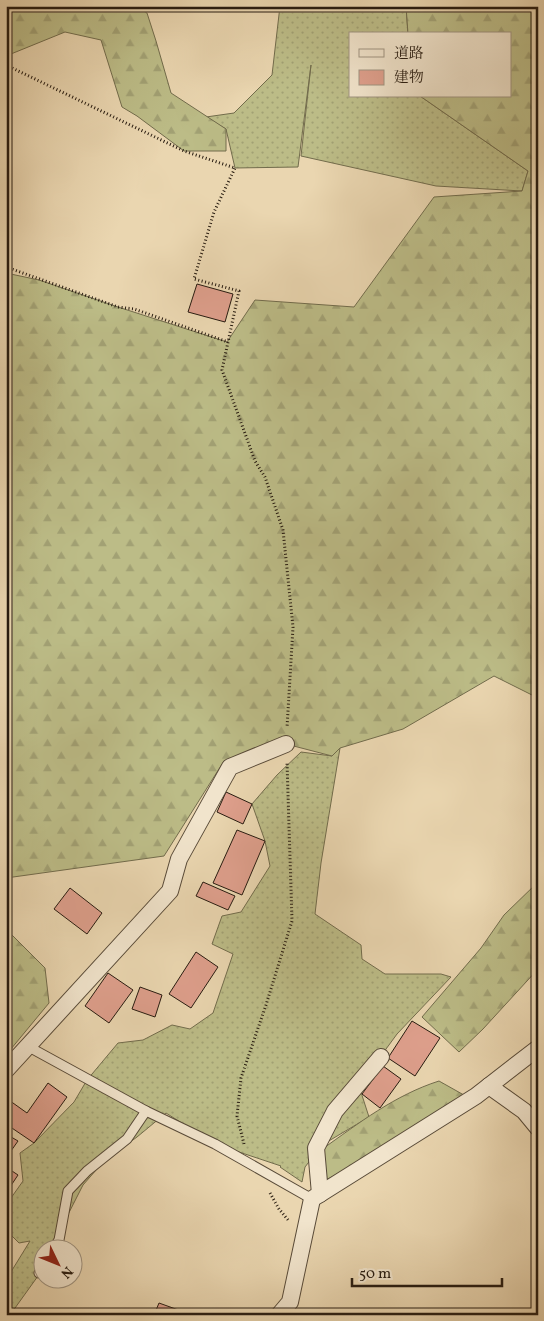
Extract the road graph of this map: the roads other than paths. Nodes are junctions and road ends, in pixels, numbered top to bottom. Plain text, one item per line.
1 (286, 744) road end
2 (29, 1047) junction
3 (538, 1048) edge
4 (380, 1057) dead end
5 (6, 1070) edge
6 (489, 1086) junction
7 (146, 1110) junction
8 (538, 1128) edge
9 (316, 1196) junction
10 (59, 1238) edge
11 (279, 1315) edge

1 - 2 street
2 - 5 street
2 - 7 lane
3 - 6 street
4 - 9 street
6 - 8 street
6 - 9 street
7 - 9 lane
7 - 10 lane
9 - 11 street

